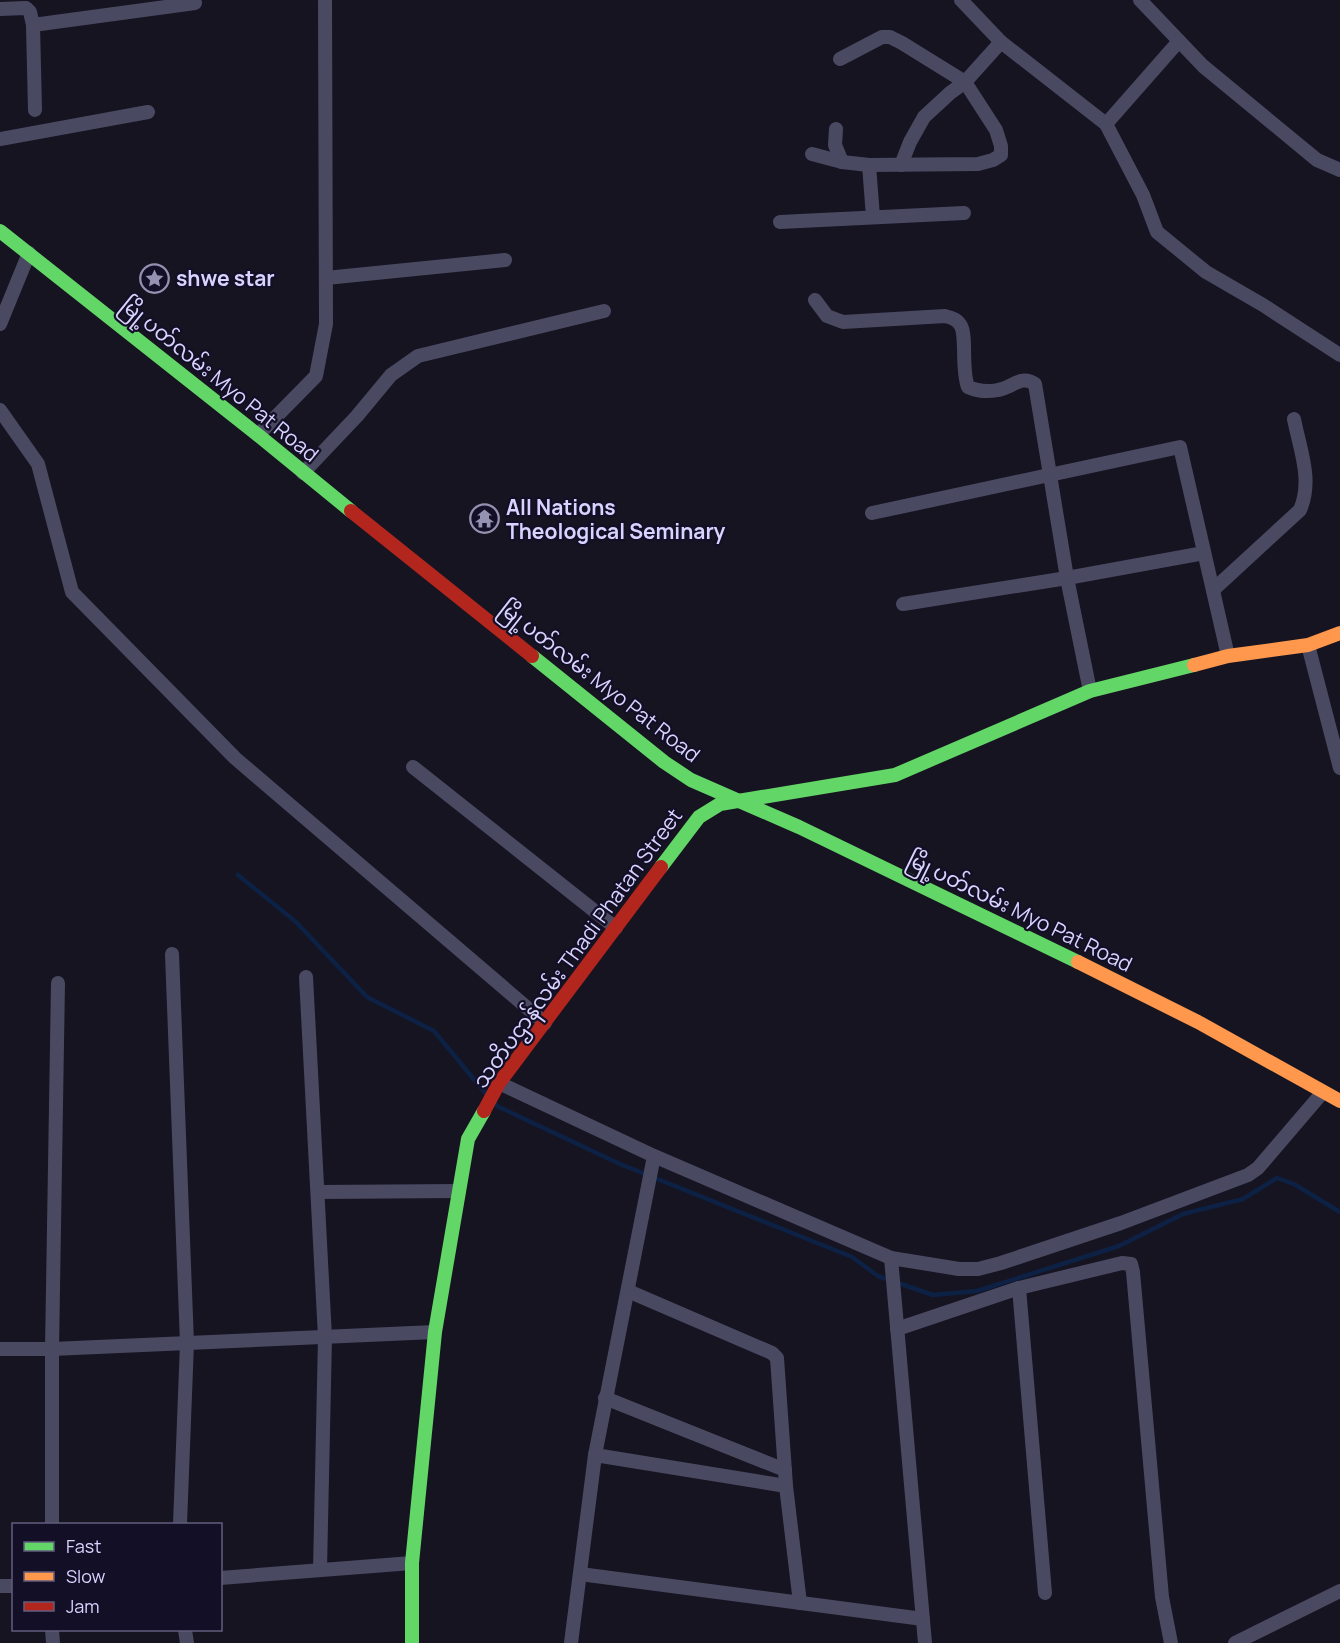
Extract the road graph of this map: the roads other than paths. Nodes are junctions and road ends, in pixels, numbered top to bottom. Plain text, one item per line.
1 (325, 0) edge
2 (961, 0) edge
3 (1140, 0) edge
4 (195, 3) dead end
5 (0, 9) edge
6 (33, 25) junction
7 (1179, 41) junction
8 (1001, 42) junction
9 (840, 59) dead end
10 (965, 82) junction
11 (35, 110) dead end
12 (148, 112) dead end
13 (1106, 124) junction
14 (836, 129) dead end
15 (0, 139) edge
16 (812, 154) dead end
17 (842, 162) junction
18 (869, 165) junction
19 (901, 165) junction
20 (1340, 170) edge
21 (964, 213) dead end
22 (873, 217) junction
23 (780, 222) dead end
24 (0, 231) edge
25 (29, 253) junction
26 (505, 260) dead end
27 (326, 279) junction
28 (815, 300) dead end
29 (604, 312) dead end
30 (0, 324) edge
31 (1340, 355) edge
32 (0, 410) edge
33 (1294, 419) dead end
34 (258, 435) junction
35 (303, 473) junction
36 (1049, 474) junction
37 (872, 513) dead end
38 (1204, 553) junction
39 (1066, 578) junction
40 (1213, 590) junction
41 (903, 604) dead end
42 (1340, 633) edge
43 (1308, 645) junction
44 (1228, 656) junction
45 (1090, 691) junction
46 (413, 767) dead end
47 (1340, 768) edge
48 (739, 801) junction
49 (616, 928) junction
50 (172, 954) dead end
51 (306, 977) dead end
52 (58, 983) dead end
53 (544, 1023) junction
54 (499, 1083) junction
55 (1323, 1092) junction
56 (1340, 1101) edge
57 (654, 1156) junction
58 (459, 1191) junction
59 (318, 1192) junction
60 (891, 1258) junction
61 (1019, 1288) junction
62 (628, 1291) junction
63 (897, 1329) junction
64 (435, 1332) junction
65 (325, 1337) junction
66 (187, 1343) junction
67 (0, 1349) edge
68 (52, 1349) junction
69 (605, 1398) junction
70 (595, 1455) junction
71 (785, 1470) junction
72 (786, 1486) junction
73 (52, 1523) edge
74 (180, 1523) edge
75 (412, 1563) junction
76 (320, 1570) junction
77 (580, 1574) junction
78 (222, 1578) edge
79 (1340, 1591) edge
80 (1045, 1593) dead end
81 (800, 1603) junction
82 (923, 1619) junction
83 (412, 1643) edge
84 (571, 1643) edge
85 (925, 1643) edge
86 (1171, 1643) edge
87 (1236, 1643) edge

1 - 27 street
2 - 8 street
3 - 7 street
4 - 6 street
5 - 6 street
6 - 11 street
7 - 13 street
7 - 20 street
8 - 10 street
8 - 13 street
9 - 10 street
10 - 19 street
10 - 19 street
12 - 15 street
13 - 31 street
14 - 17 street
16 - 17 street
17 - 18 street
18 - 19 street
18 - 22 street
21 - 22 street
22 - 23 street
24 - 25 main road, မြို့ပတ်လမ်း Myo Pat Road
25 - 30 street
25 - 34 main road, မြို့ပတ်လမ်း Myo Pat Road
26 - 27 street
27 - 34 street
28 - 36 street
29 - 35 street
32 - 53 street
33 - 40 street
34 - 35 main road, မြို့ပတ်လမ်း Myo Pat Road
35 - 48 main road, မြို့ပတ်လမ်း Myo Pat Road
36 - 37 street
36 - 38 street
36 - 39 street
38 - 39 street
38 - 40 street
39 - 41 street
39 - 45 street
40 - 44 street
42 - 43 main road, သတိပဌာန်လမ်း Thadi Phatan Street
43 - 44 main road, သတိပဌာန်လမ်း Thadi Phatan Street
43 - 47 street
44 - 45 main road, သတိပဌာန်လမ်း Thadi Phatan Street
45 - 48 main road, သတိပဌာန်လမ်း Thadi Phatan Street
46 - 49 street
48 - 49 main road, သတိပဌာန်လမ်း Thadi Phatan Street
48 - 55 main road, မြို့ပတ်လမ်း Myo Pat Road
49 - 53 main road, သတိပဌာန်လမ်း Thadi Phatan Street
50 - 66 street
51 - 59 street
52 - 68 street
53 - 54 main road, သတိပဌာန်လမ်း Thadi Phatan Street
54 - 57 street
54 - 58 main road, သတိပဌာန်လမ်း Thadi Phatan Street
55 - 56 main road, မြို့ပတ်လမ်း Myo Pat Road
55 - 60 street
57 - 60 street
57 - 62 street
58 - 59 street
58 - 64 main road, သတိပဌာန်လမ်း Thadi Phatan Street
59 - 65 street
60 - 63 street
61 - 63 street
61 - 80 street
61 - 86 street
62 - 69 street
62 - 71 street
63 - 82 street
64 - 65 street
64 - 75 main road, သတိပဌာန်လမ်း Thadi Phatan Street
65 - 66 street
65 - 76 street
66 - 68 street
66 - 74 street
67 - 68 street
68 - 73 street
69 - 70 street
69 - 71 street
70 - 72 street
70 - 77 street
71 - 72 street
72 - 81 street
75 - 76 street
75 - 83 main road, သတိပဌာန်လမ်း Thadi Phatan Street
76 - 78 street
77 - 81 street
77 - 84 street
79 - 87 street
81 - 82 street
82 - 85 street

